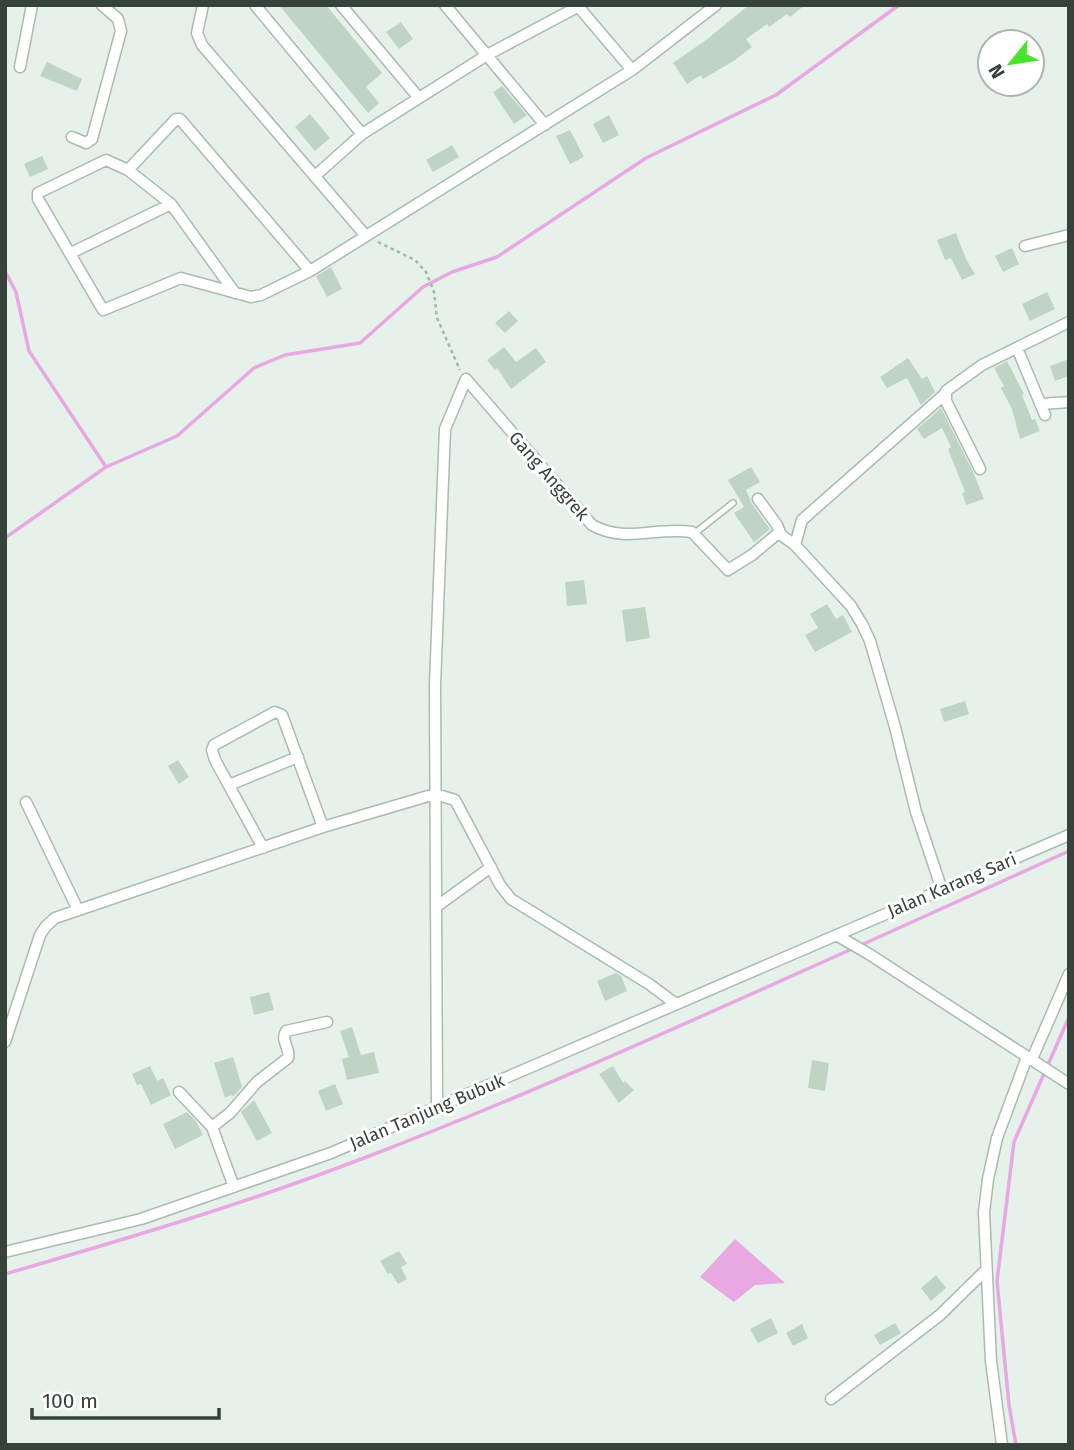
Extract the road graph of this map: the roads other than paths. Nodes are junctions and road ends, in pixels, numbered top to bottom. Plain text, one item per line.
1 (32, 5) edge
2 (102, 5) edge
3 (202, 5) edge
4 (255, 5) edge
5 (341, 5) edge
6 (445, 5) edge
7 (716, 5) edge
8 (579, 6) edge
9 (487, 55) junction
10 (20, 68) dead end
11 (632, 70) junction
12 (419, 98) junction
13 (545, 125) junction
14 (362, 134) junction
15 (72, 137) dead end
16 (128, 170) junction
17 (315, 176) junction
18 (171, 204) junction
19 (1069, 234) edge
20 (366, 236) junction
21 (1025, 246) dead end
22 (71, 253) junction
23 (310, 271) junction
24 (235, 293) junction
25 (1069, 322) edge
26 (1017, 348) junction
27 (945, 394) junction
28 (1069, 402) edge
29 (980, 469) dead end
30 (758, 499) dead end
31 (733, 503) dead end
32 (695, 533) junction
33 (780, 535) junction
34 (795, 545) junction
35 (298, 757) junction
36 (229, 785) junction
37 (435, 794) junction
38 (26, 802) dead end
39 (323, 827) junction
40 (1069, 835) edge
41 (263, 848) junction
42 (491, 867) junction
43 (942, 890) junction
44 (436, 906) junction
45 (78, 910) junction
46 (836, 935) junction
47 (1069, 974) edge
48 (676, 1004) junction
49 (327, 1022) dead end
50 (5, 1042) edge
51 (1032, 1059) junction
52 (1069, 1084) edge
53 (179, 1092) dead end
54 (437, 1107) junction
55 (212, 1127) junction
56 (234, 1187) junction
57 (5, 1252) edge
58 (986, 1270) junction
59 (831, 1399) dead end
60 (1002, 1445) edge

1 - 10 street
2 - 15 street
3 - 17 street
4 - 14 street
5 - 12 street
6 - 9 street
7 - 11 street
8 - 9 street
8 - 11 street
9 - 12 street
9 - 13 street
11 - 13 street
12 - 14 street
13 - 20 street
14 - 17 street
16 - 18 street
16 - 22 street
16 - 23 street
17 - 20 street
18 - 22 street
18 - 24 street
19 - 21 street
20 - 23 street
22 - 24 street
23 - 24 street
25 - 26 street
26 - 27 street
26 - 28 street
27 - 29 street
27 - 34 street
30 - 33 street
31 - 32 lane
32 - 33 street
32 - 37 street, Gang Anggrek
33 - 34 street
34 - 43 street
35 - 36 street
35 - 36 street
35 - 39 street
36 - 41 street
37 - 39 street
37 - 42 street
37 - 44 street
38 - 45 street
39 - 41 street
40 - 43 street, Jalan Karang Sari
41 - 45 street
42 - 44 street
42 - 48 street
43 - 46 street, Jalan Karang Sari
44 - 54 street
45 - 50 street
46 - 48 street, Jalan Tanjung Bubuk
46 - 51 street
47 - 51 street
48 - 54 street, Jalan Tanjung Bubuk
49 - 55 street
51 - 52 street
51 - 58 street
53 - 55 street
54 - 56 street, Jalan Tanjung Bubuk
55 - 56 street
56 - 57 street, Jalan Tanjung Bubuk
58 - 59 street
58 - 60 street

